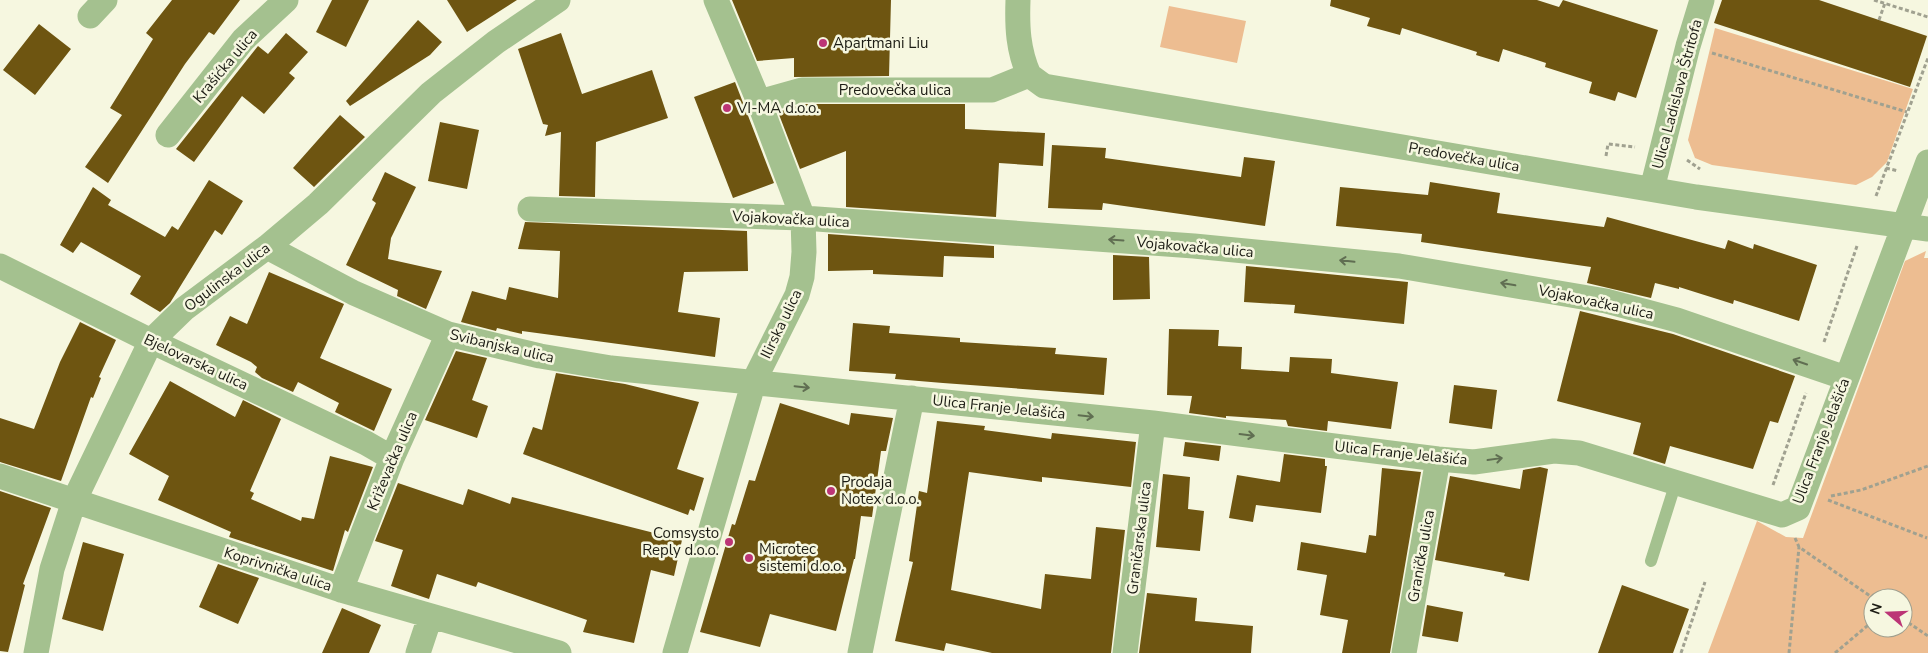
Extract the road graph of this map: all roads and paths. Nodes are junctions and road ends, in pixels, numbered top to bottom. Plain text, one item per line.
1 (286, 0) edge
2 (558, 0) edge
3 (716, 0) edge
4 (1018, 0) edge
5 (1702, 0) edge
6 (1874, 0) edge
7 (1885, 3) junction
8 (1928, 17) edge
9 (1879, 20) dead end
10 (1688, 46) junction
11 (1928, 58) edge
12 (1029, 74) junction
13 (760, 102) junction
14 (1907, 112) junction
15 (168, 135) dead end
16 (1928, 162) edge
17 (1652, 189) junction
18 (530, 209) dead end
19 (803, 218) junction
20 (1866, 221) junction
21 (1904, 225) junction
22 (1928, 229) edge
23 (268, 247) junction
24 (0, 266) edge
25 (448, 334) junction
26 (151, 341) junction
27 (1816, 367) junction
28 (1846, 378) junction
29 (754, 381) junction
30 (912, 398) junction
31 (1153, 423) junction
32 (392, 458) junction
33 (1438, 459) junction
34 (1928, 466) edge
35 (0, 476) edge
36 (1676, 482) junction
37 (74, 501) junction
38 (1782, 515) junction
39 (1927, 538) edge
40 (1800, 547) junction
41 (1651, 561) dead end
42 (1705, 582) dead end
43 (341, 590) junction
44 (1863, 591) edge
45 (430, 617) junction
46 (1913, 626) edge
47 (1863, 629) edge
48 (1928, 636) edge
49 (36, 653) edge
50 (418, 653) edge
51 (560, 653) edge
52 (675, 653) edge
53 (860, 653) edge
54 (1124, 653) edge
55 (1404, 653) edge
56 (1681, 653) edge
57 (1789, 653) edge
58 (1835, 653) edge

1 - 15 street, Krašićka ulica
2 - 23 street, Ogulinska ulica
3 - 13 street, Ilirska ulica
4 - 12 street
5 - 10 street, Ulica Ladislava Štritofa
6 - 7 path
7 - 8 path
7 - 9 path
10 - 14 path
10 - 17 street, Ulica Ladislava Štritofa
11 - 14 path
12 - 13 street, Predovečka ulica
12 - 17 street, Predovečka ulica
13 - 19 street, Ilirska ulica
14 - 20 path
16 - 21 street
17 - 20 street, Predovečka ulica
18 - 19 street, Vojakovačka ulica
27 -> 19 street, Vojakovačka ulica
19 - 29 street, Ilirska ulica
20 - 21 street, Predovečka ulica
20 - 27 path
21 - 22 street
21 - 28 street, Ulica Franje Jelašića
23 - 25 street, Svibanjska ulica
23 - 26 street, Ogulinska ulica
24 - 26 street, Bjelovarska ulica
25 - 29 street, Svibanjska ulica
25 - 32 street, Križevačka ulica
26 - 32 street, Bjelovarska ulica
26 - 37 street, Ogulinska ulica
27 - 28 street, Vojakovačka ulica
27 - 38 path
28 - 38 street, Ulica Franje Jelašića
29 -> 30 street, Ulica Franje Jelašića
29 - 52 street, Ilirska ulica
30 -> 31 street, Ulica Franje Jelašića
30 - 53 street
31 -> 33 street, Ulica Franje Jelašića
31 - 54 street, Graničarska ulica
32 - 43 street, Križevačka ulica
33 -> 36 street, Ulica Franje Jelašića
33 - 55 street, Granička ulica
34 - 39 path
35 - 37 street, Koprivnička ulica
36 - 38 street, Ulica Franje Jelašića
36 - 41 lane
37 - 43 street, Koprivnička ulica
37 - 49 street, Ogulinska ulica
38 - 40 path
40 - 44 path
40 - 57 path
42 - 56 path
43 - 45 street, Koprivnička ulica
45 - 50 street
45 - 51 street, Koprivnička ulica
46 - 48 path
47 - 58 path

